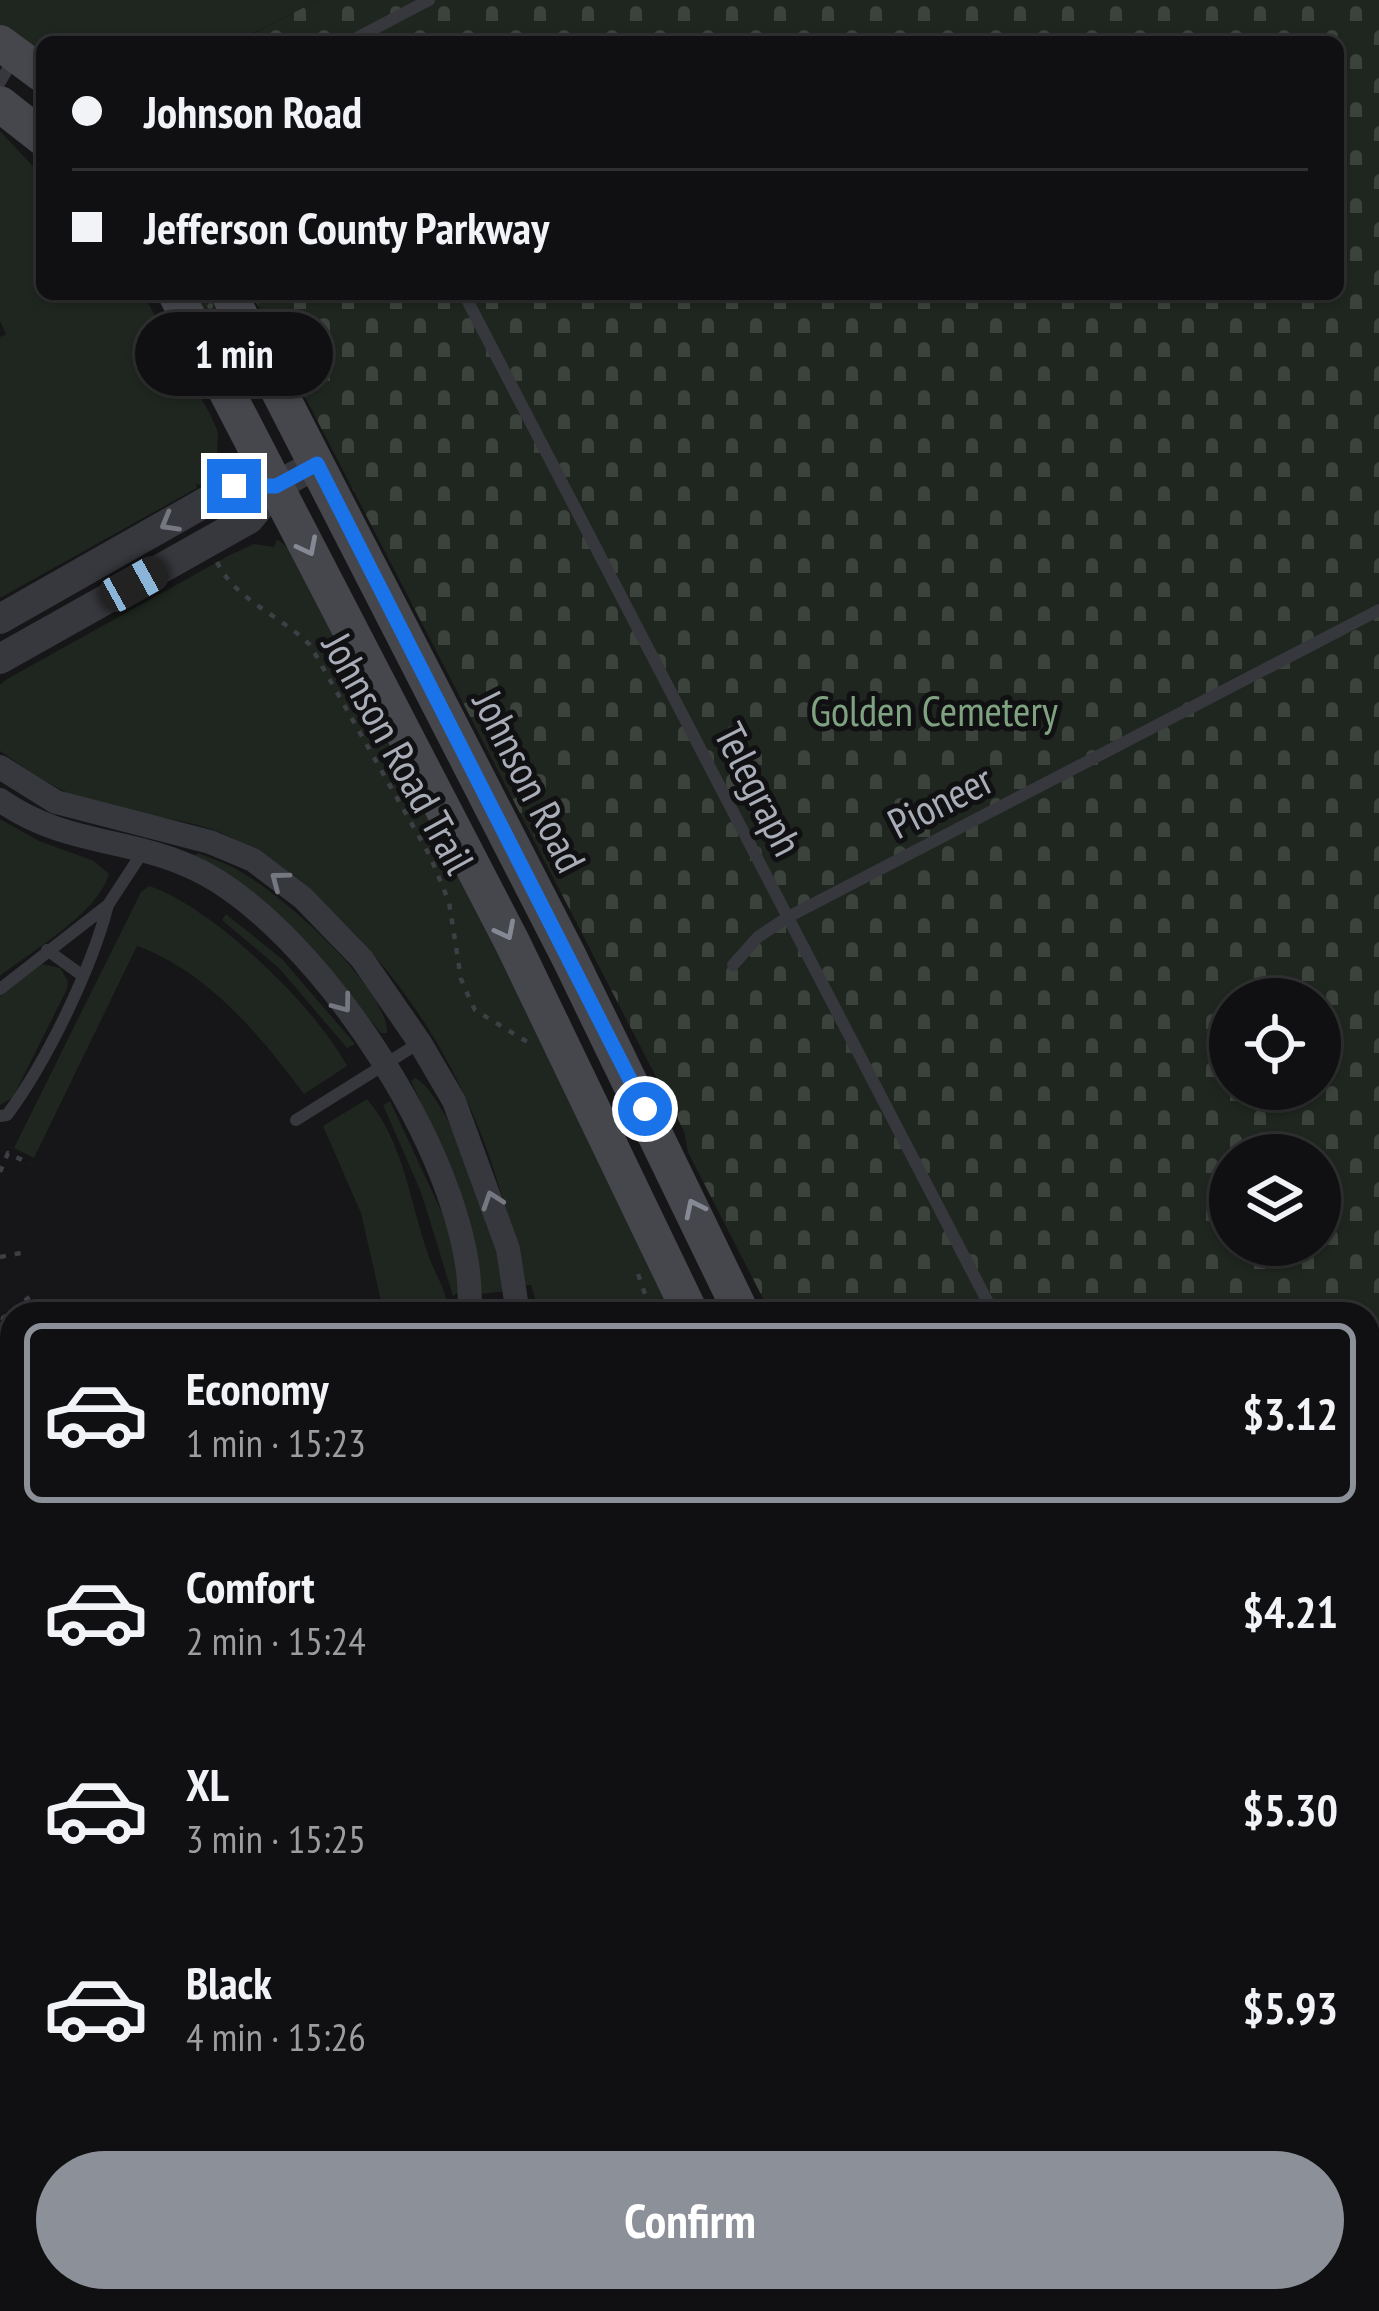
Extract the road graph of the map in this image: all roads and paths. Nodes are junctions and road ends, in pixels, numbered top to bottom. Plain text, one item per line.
1 (429, 0) edge
2 (360, 36) edge
3 (0, 104) edge
4 (36, 132) edge
5 (179, 300) edge
6 (232, 300) edge
7 (467, 300) edge
8 (317, 464) junction
9 (276, 486) junction
10 (215, 558) dead end
11 (1379, 610) edge
12 (0, 619) edge
13 (0, 659) edge
14 (0, 767) edge
15 (0, 800) edge
16 (147, 841) junction
17 (108, 905) junction
18 (788, 917) junction
19 (47, 950) junction
20 (733, 965) dead end
21 (82, 976) junction
22 (0, 989) edge
23 (421, 1043) junction
24 (540, 1055) dead end
25 (384, 1065) junction
26 (0, 1116) edge
27 (296, 1120) dead end
28 (30, 1164) dead end
29 (0, 1172) edge
30 (21, 1253) dead end
31 (0, 1258) edge
32 (637, 1271) dead end
33 (32, 1294) dead end
34 (21, 1302) edge
35 (468, 1302) edge
36 (516, 1302) edge
37 (648, 1302) edge
38 (685, 1302) edge
39 (736, 1302) edge
40 (988, 1302) edge

1 - 2 lane
3 - 4 main road
5 - 9 main road
6 - 8 main road, Johnson Road
7 - 18 lane, Telegraph
8 - 9 street
39 -> 8 main road, Johnson Road
9 -> 12 street
9 - 13 street
9 -> 38 main road
10 - 24 path, Johnson Road Trail
11 - 18 lane, Pioneer
14 - 16 street
15 - 16 street
16 - 17 lane
23 -> 16 street
16 -> 25 street
17 - 19 lane
17 - 21 lane
18 - 20 lane, Pioneer
18 - 40 lane, Telegraph
19 - 21 lane
19 - 22 lane
21 - 26 lane
23 - 25 lane
36 -> 23 street
25 - 27 lane
25 - 35 street
28 - 29 path
30 - 31 path
32 - 37 path
33 - 34 path

